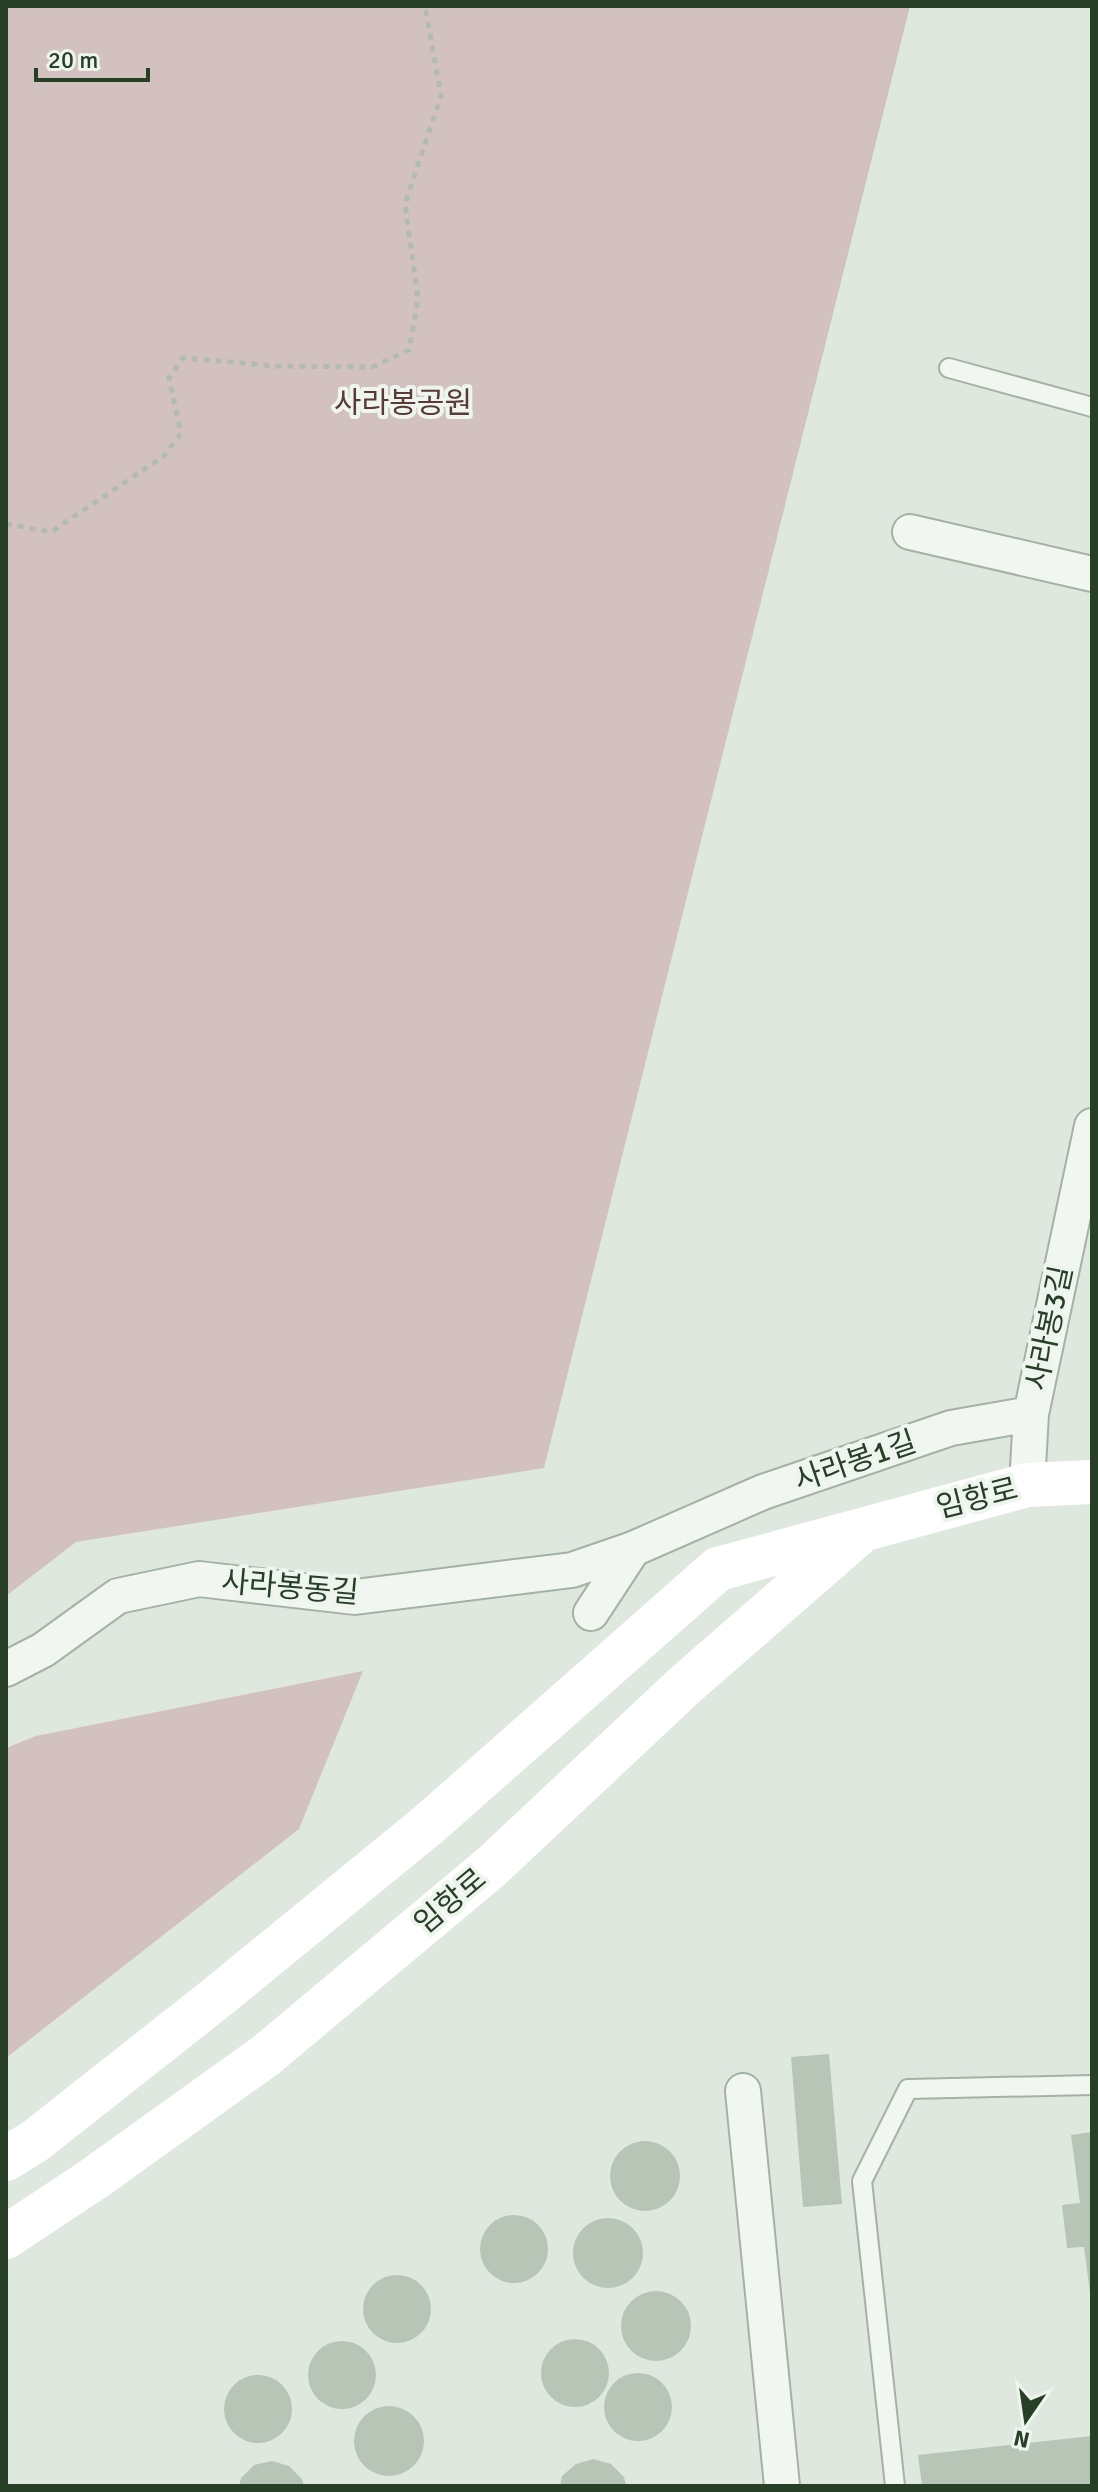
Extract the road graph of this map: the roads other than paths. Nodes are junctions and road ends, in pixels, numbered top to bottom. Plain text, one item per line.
1 (949, 368) dead end
2 (1092, 407) edge
3 (910, 532) dead end
4 (1092, 574) edge
5 (1092, 1126) edge
6 (1031, 1414) junction
7 (1092, 1482) edge
8 (1027, 1485) junction
9 (684, 1525) joint
10 (864, 1530) junction
11 (633, 1549) junction
12 (591, 1613) dead end
13 (6, 1669) edge
14 (1092, 2085) edge
15 (743, 2091) dead end
16 (6, 2159) edge
17 (6, 2237) edge
18 (782, 2486) edge
19 (895, 2486) edge

1 - 2 lane
3 - 4 street
5 - 6 street, 사라봉3길
6 - 8 street, 사라봉3길
6 - 9 street, 사라봉1길
7 - 8 main road, 임항로
8 - 10 main road, 임항로
9 - 11 street, 사라봉동길
10 - 16 main road, 임항로
10 - 17 main road, 임항로
11 - 12 street
11 - 13 street, 사라봉동길
14 - 19 lane
15 - 18 street

